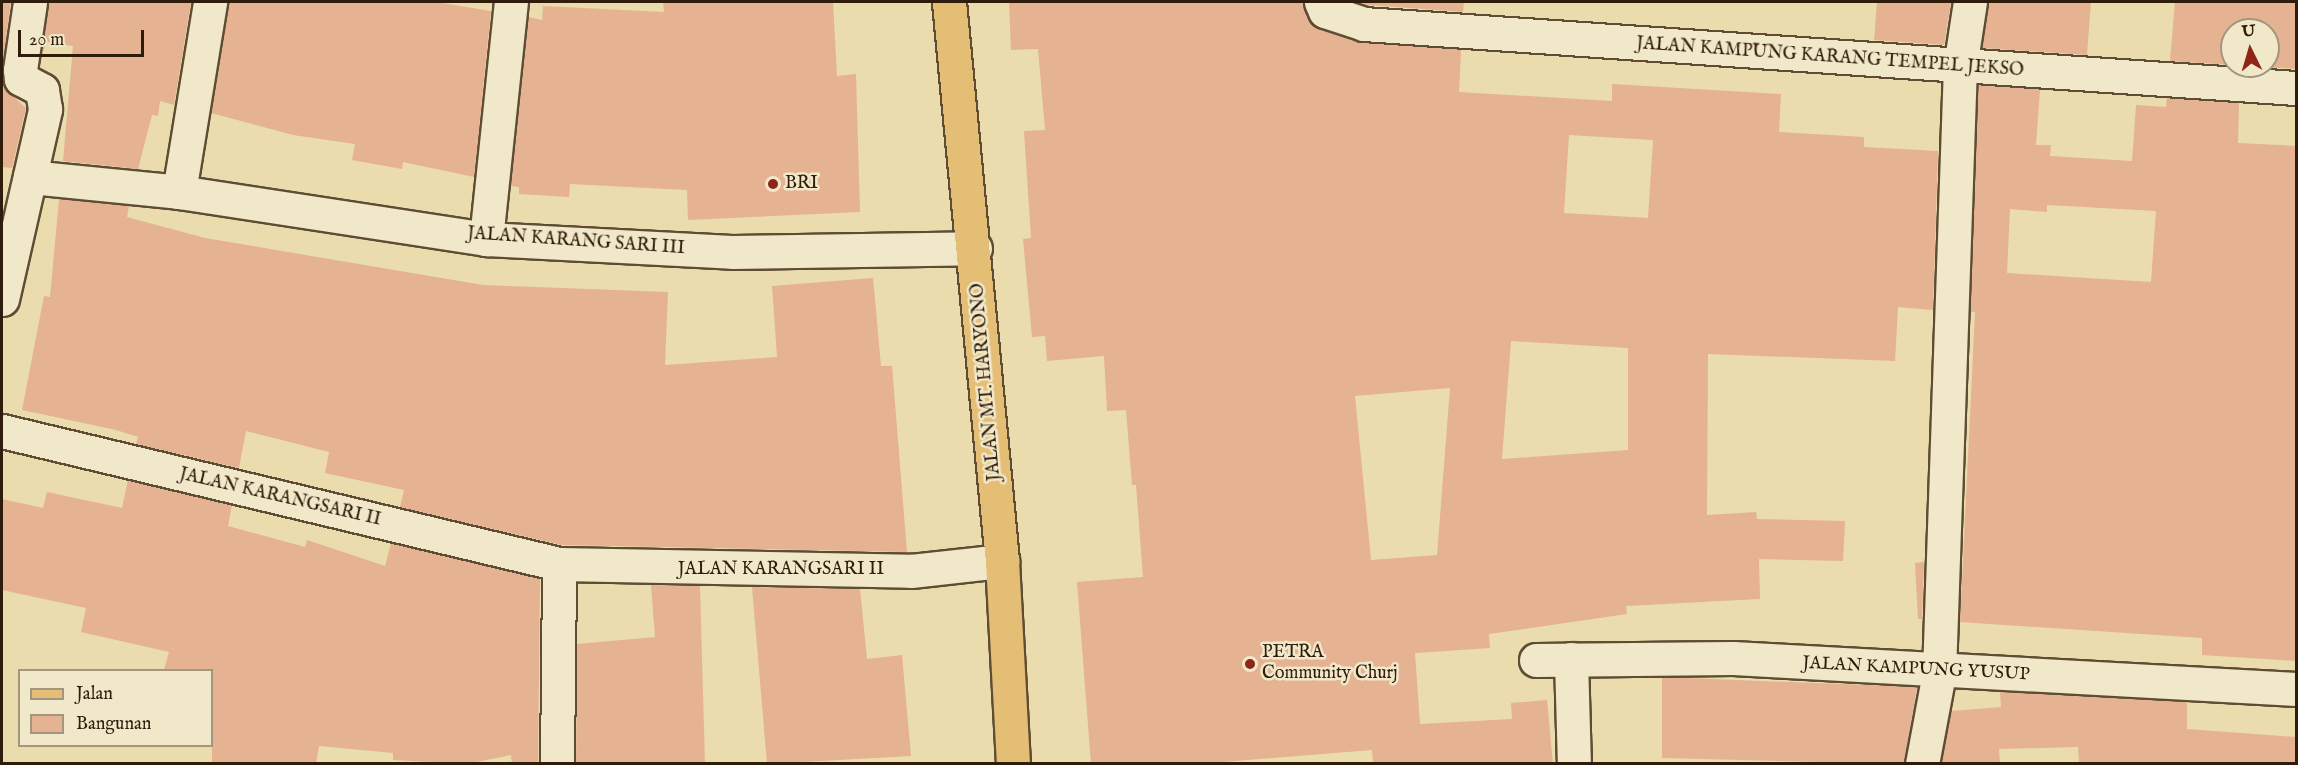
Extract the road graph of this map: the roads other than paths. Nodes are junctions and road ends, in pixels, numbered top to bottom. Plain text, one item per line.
1 (30, 2) edge
2 (210, 2) edge
3 (511, 2) edge
4 (949, 2) edge
5 (1321, 2) edge
6 (1970, 2) edge
7 (1960, 67) junction
8 (2296, 88) edge
9 (30, 177) junction
10 (179, 192) junction
11 (486, 239) junction
12 (975, 248) junction
13 (2, 299) edge
14 (2, 431) edge
15 (1002, 561) junction
16 (559, 564) junction
17 (1571, 659) junction
18 (1536, 660) dead end
19 (1939, 673) junction
20 (2296, 689) edge
21 (557, 764) edge
22 (1013, 764) edge
23 (1574, 764) edge
24 (1922, 764) edge

1 - 9 street
2 - 10 street
3 - 11 street
4 - 12 main road, JALAN MT. HARYONO
5 - 7 street, JALAN KAMPUNG KARANG TEMPEL JEKSO
6 - 7 street
7 - 8 street, JALAN KAMPUNG KARANG TEMPEL JEKSO
7 - 19 street
9 - 10 street, JALAN KARANG SARI III
9 - 13 street
10 - 11 street, JALAN KARANG SARI III
11 - 12 street, JALAN KARANG SARI III
12 - 15 main road, JALAN MT. HARYONO
14 - 16 street, JALAN KARANGSARI II
15 - 16 street, JALAN KARANGSARI II
15 - 22 main road, JALAN MT. HARYONO
16 - 21 street
17 - 18 street, JALAN KAMPUNG YUSUP
17 - 19 street, JALAN KAMPUNG YUSUP
17 - 23 street
19 - 20 street, JALAN KAMPUNG YUSUP
19 - 24 street

